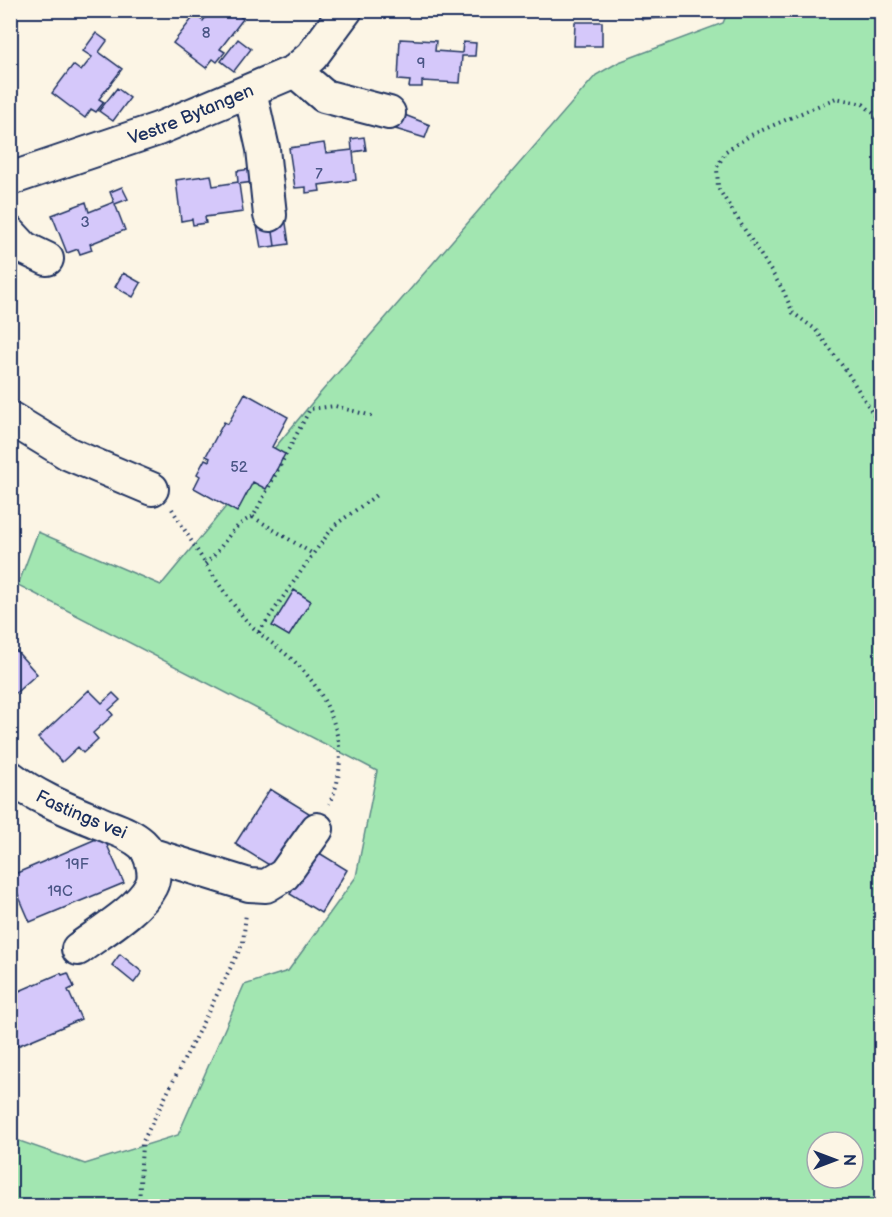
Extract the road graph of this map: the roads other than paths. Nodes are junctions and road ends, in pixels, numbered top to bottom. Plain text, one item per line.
1 (346, 10) edge
2 (295, 71) junction
3 (250, 91) junction
4 (389, 113) dead end
5 (10, 179) edge
6 (270, 214) dead end
7 (10, 233) edge
8 (47, 259) dead end
9 (10, 418) edge
10 (152, 489) road end
11 (10, 777) edge
12 (317, 829) road end
13 (149, 854) junction
14 (78, 949) dead end

1 - 2 street, Vestre Bytangen
2 - 3 street, Vestre Bytangen
2 - 4 street
3 - 5 street, Vestre Bytangen
3 - 6 street
7 - 8 street
9 - 10 street
11 - 13 street, Fastings vei
12 - 13 street
13 - 14 street

